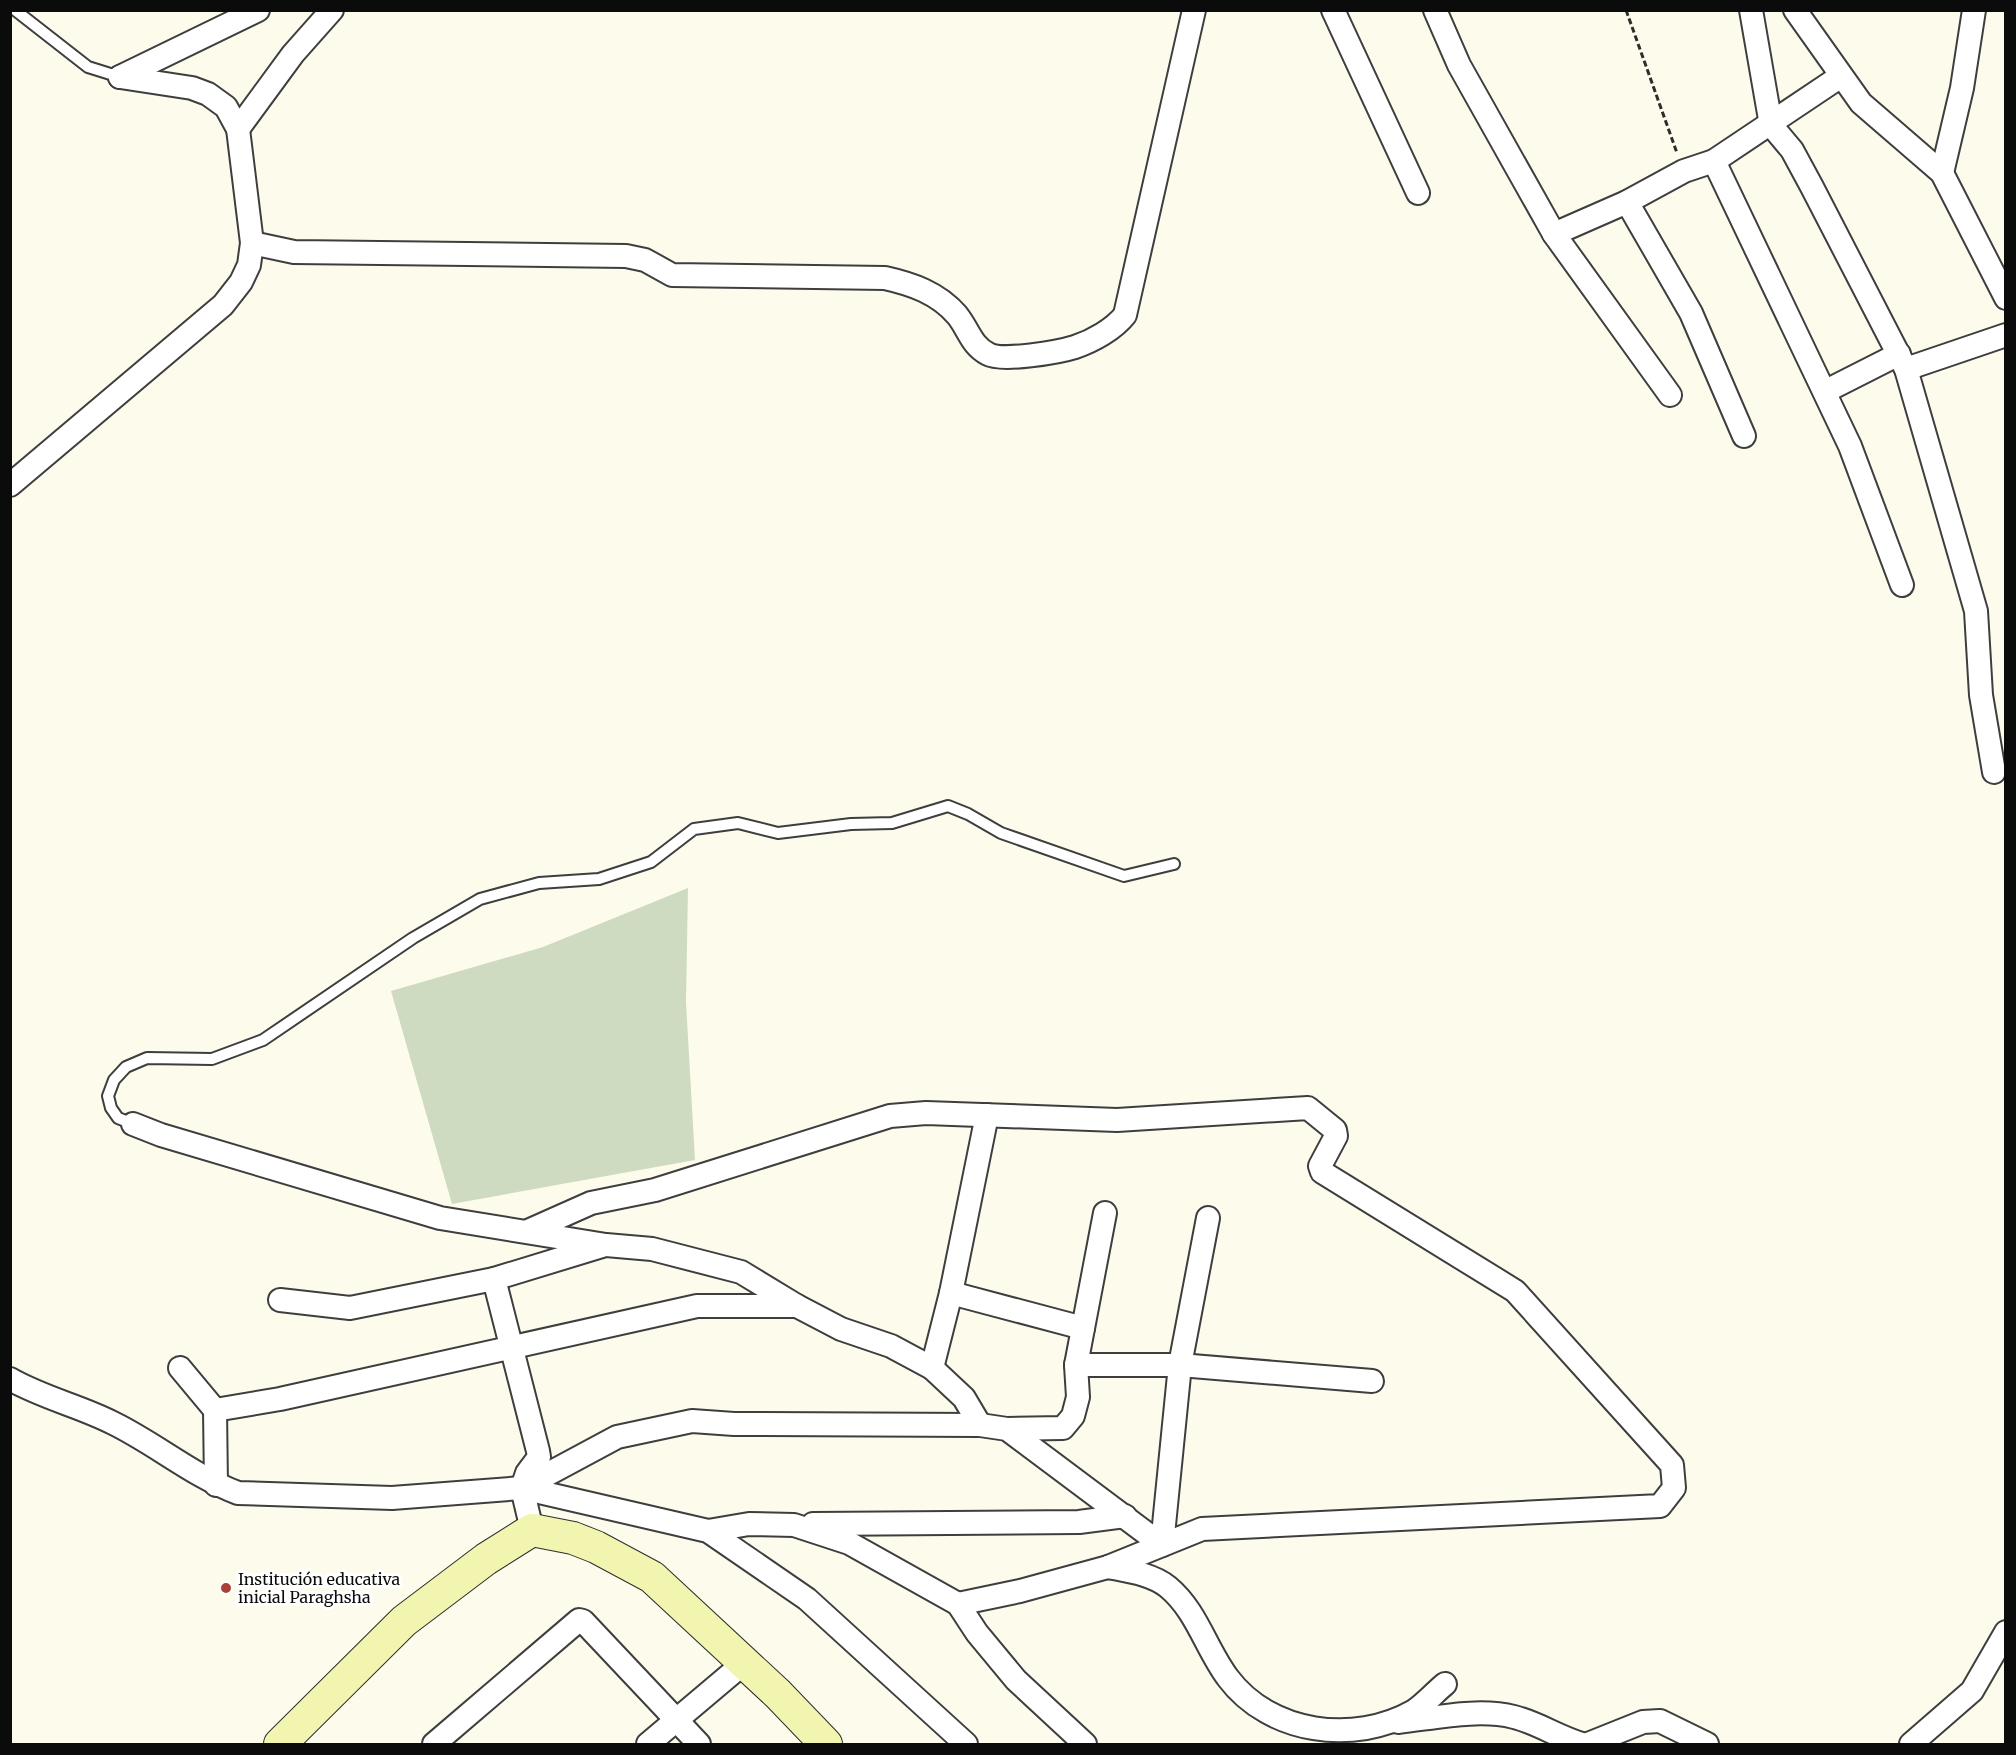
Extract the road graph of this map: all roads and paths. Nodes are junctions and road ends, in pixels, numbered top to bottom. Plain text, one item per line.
1 (15, 10) edge
2 (258, 10) edge
3 (332, 10) edge
4 (1194, 10) edge
5 (1333, 10) edge
6 (1435, 10) edge
7 (1626, 10) edge
8 (1751, 10) edge
9 (1795, 10) edge
10 (1974, 10) edge
11 (1841, 76) junction
12 (120, 77) junction
13 (1771, 125) junction
14 (238, 129) junction
15 (1714, 161) junction
16 (1684, 171) junction
17 (1942, 172) junction
18 (1418, 193) dead end
19 (1627, 202) junction
20 (1554, 234) junction
21 (252, 243) junction
22 (2006, 298) edge
23 (2006, 335) edge
24 (1903, 361) junction
25 (1826, 391) junction
26 (1670, 395) dead end
27 (1744, 436) dead end
28 (10, 485) edge
29 (1902, 585) dead end
30 (1994, 772) dead end
31 (1174, 864) dead end
32 (987, 1115) junction
33 (133, 1124) joint
34 (1105, 1213) dead end
35 (1208, 1218) dead end
36 (528, 1231) junction
37 (606, 1245) junction
38 (494, 1279) junction
39 (951, 1293) junction
40 (280, 1300) dead end
41 (797, 1306) junction
42 (1083, 1328) junction
43 (511, 1348) junction
44 (1076, 1365) junction
45 (1180, 1365) junction
46 (180, 1368) dead end
47 (932, 1368) junction
48 (10, 1379) edge
49 (1372, 1382) dead end
50 (215, 1410) junction
51 (980, 1425) junction
52 (1007, 1429) junction
53 (216, 1485) junction
54 (522, 1488) junction
55 (1125, 1516) junction
56 (794, 1525) junction
57 (532, 1530) junction
58 (708, 1531) junction
59 (1162, 1545) junction
60 (1108, 1566) junction
61 (958, 1604) junction
62 (2006, 1632) edge
63 (744, 1663) junction
64 (1445, 1684) dead end
65 (677, 1720) junction
66 (1385, 1724) junction
67 (280, 1744) edge
68 (435, 1744) edge
69 (648, 1744) edge
70 (699, 1744) edge
71 (826, 1744) edge
72 (966, 1744) edge
73 (1085, 1744) edge
74 (1582, 1744) edge
75 (1588, 1744) edge
76 (1707, 1744) edge
77 (1911, 1744) edge

1 - 12 lane
2 - 12 street
3 - 14 street
4 - 21 street
5 - 18 street
6 - 20 street
7 - 16 path
8 - 13 street
9 - 11 street
10 - 17 street
11 - 13 street
11 - 17 street
12 - 14 street
13 - 15 street
13 - 24 street
14 - 21 street
15 - 16 street
15 - 25 street
16 - 19 street
17 - 22 street
19 - 20 street
19 - 27 street
20 - 26 street
21 - 28 street
23 - 24 street
24 - 25 street
24 - 30 street
25 - 29 street
31 - 33 lane
32 - 36 street
32 - 39 street
32 - 59 street
33 - 36 street
34 - 42 street
35 - 45 street
36 - 37 street
37 - 38 street
37 - 41 street
38 - 40 street
38 - 43 street
39 - 42 street
39 - 47 street
41 - 43 street
41 - 47 street
42 - 44 street
43 - 50 street
43 - 54 street
44 - 45 street
44 - 52 street
45 - 49 street
45 - 59 street
46 - 50 street
47 - 51 street
48 - 53 street
50 - 53 street
51 - 52 street
51 - 54 street
52 - 55 street
53 - 54 street
54 - 57 street
54 - 58 street
55 - 56 street
55 - 59 street
56 - 58 street
56 - 61 street
57 - 63 main road
57 - 67 main road
58 - 72 street
59 - 60 street
60 - 61 street
60 - 66 street
61 - 73 street
62 - 77 street
63 - 65 street
63 - 71 main road
64 - 66 street
65 - 68 street
65 - 69 street
65 - 70 street
66 - 74 street
75 - 76 street

